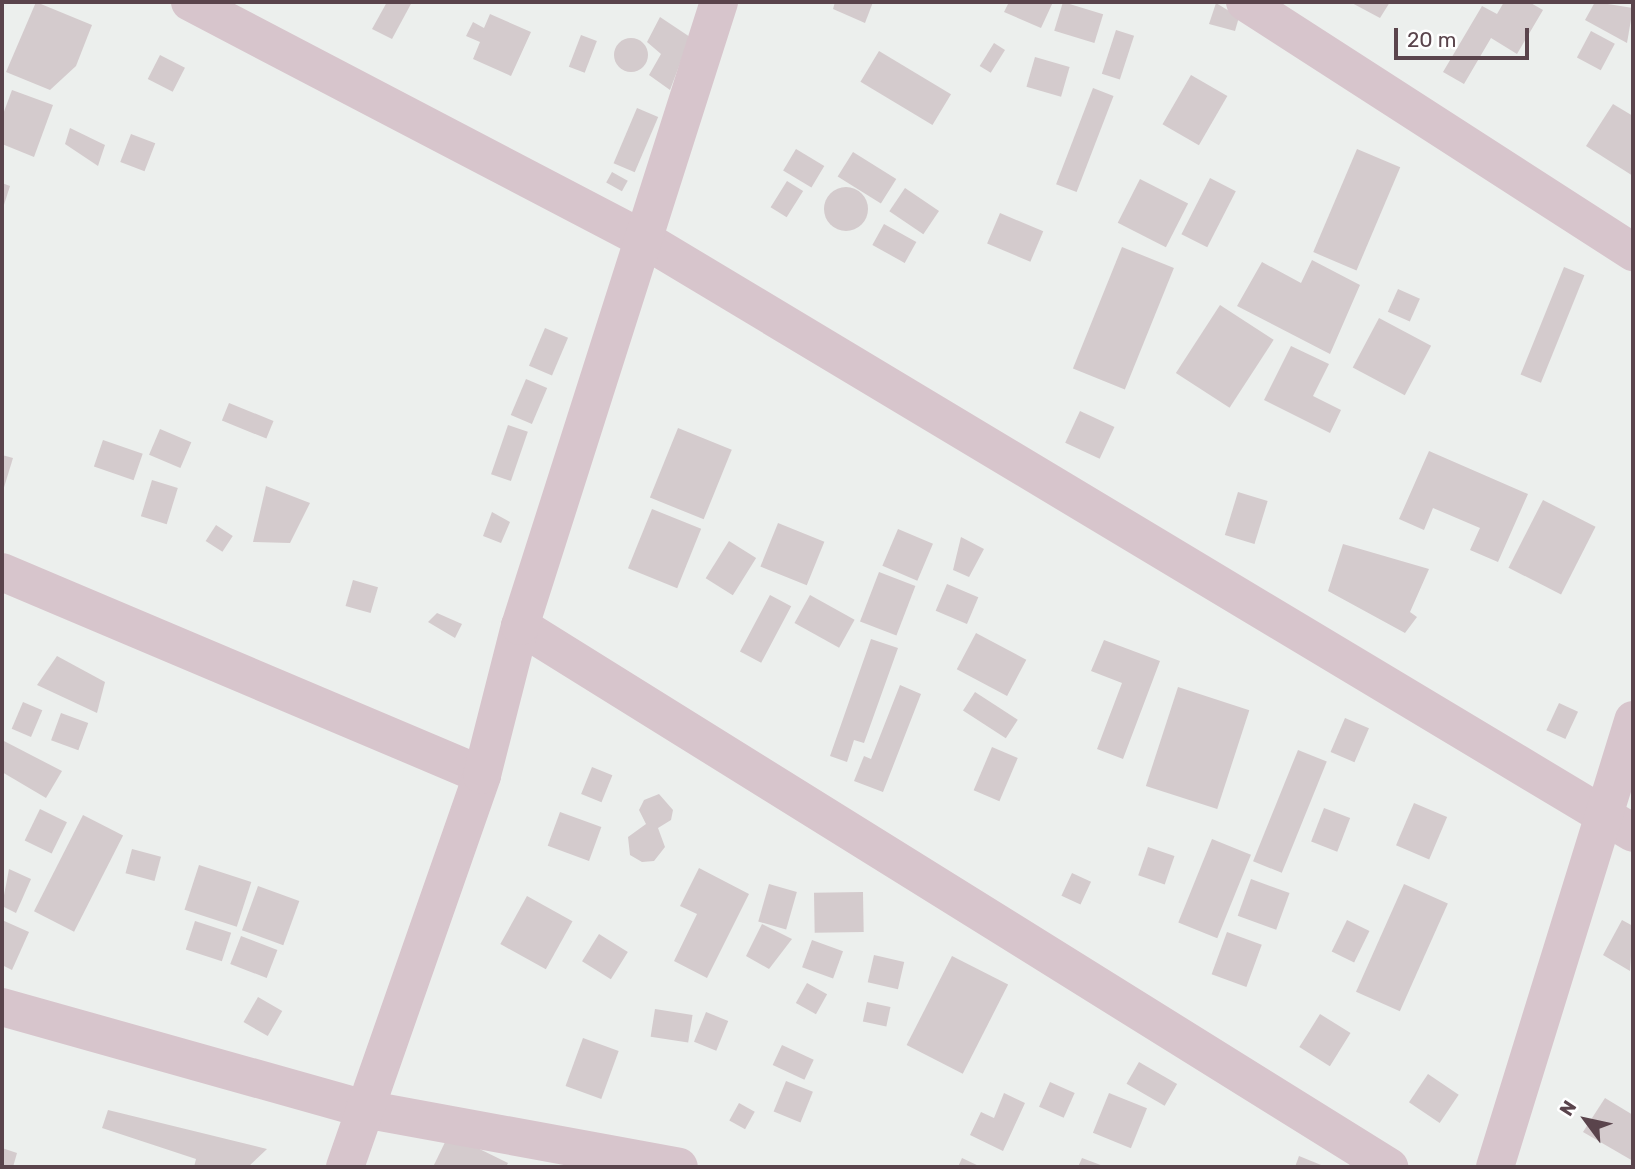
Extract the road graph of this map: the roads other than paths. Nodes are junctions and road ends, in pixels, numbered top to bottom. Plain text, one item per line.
1 (190, 2) edge
2 (719, 2) edge
3 (1245, 2) edge
4 (645, 240) junction
5 (1633, 251) edge
6 (2, 572) edge
7 (520, 626) junction
8 (1633, 720) edge
9 (482, 775) junction
10 (1620, 824) edge
11 (2, 1007) edge
12 (364, 1109) junction
13 (345, 1167) edge
14 (679, 1167) edge
15 (1389, 1167) edge
16 (1496, 1167) edge

1 - 4 street
2 - 4 street
3 - 5 street
4 - 7 street
4 - 10 street
6 - 9 street
7 - 9 street
7 - 15 street
8 - 10 street
9 - 12 street
10 - 16 street
11 - 12 street
12 - 13 street
12 - 14 street

